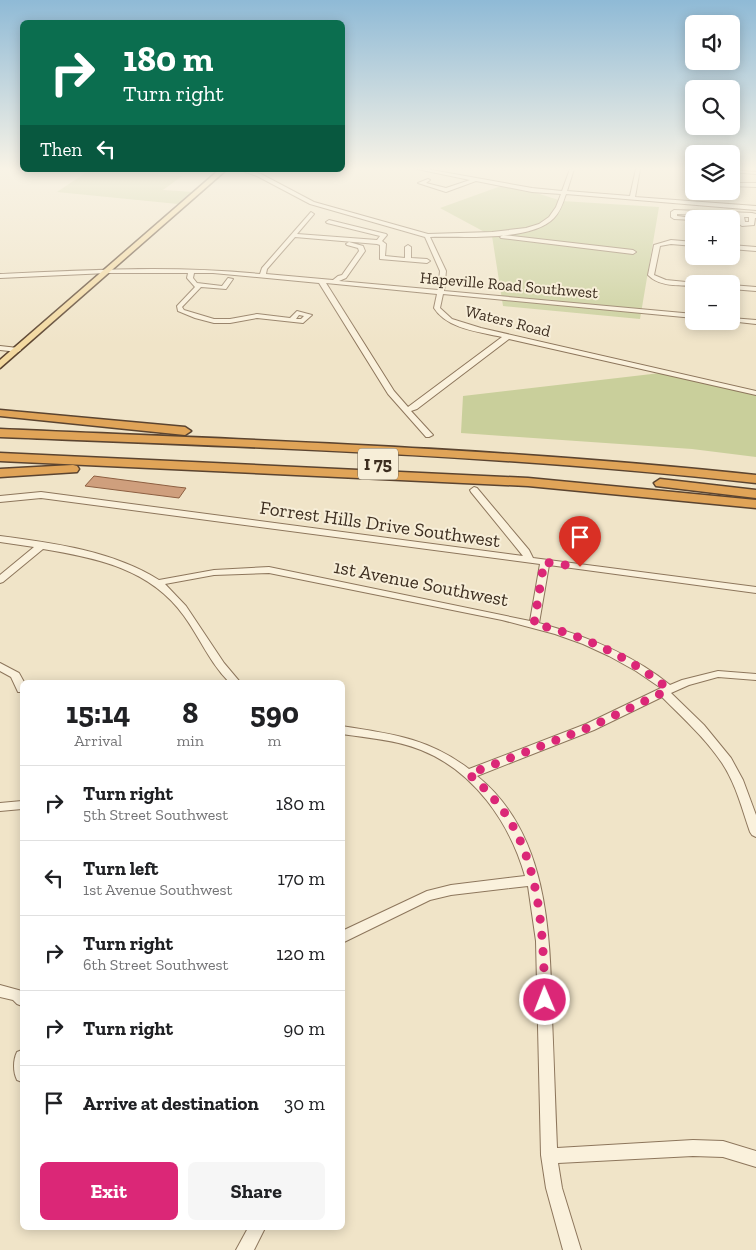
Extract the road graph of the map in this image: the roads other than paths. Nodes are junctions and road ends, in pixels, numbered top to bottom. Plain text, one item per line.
1 (158, 227) edge
2 (300, 227) edge
3 (352, 227) edge
4 (403, 227) edge
5 (529, 227) edge
6 (487, 234) junction
7 (427, 236) junction
8 (292, 237) junction
9 (378, 242) junction
10 (685, 243) edge
11 (358, 246) junction
12 (408, 247) dead end
13 (740, 248) edge
14 (756, 249) edge
15 (633, 252) dead end
16 (408, 260) junction
17 (427, 261) dead end
18 (107, 271) junction
19 (192, 271) junction
20 (263, 274) junction
21 (0, 276) edge
22 (340, 278) junction
23 (230, 279) dead end
24 (321, 281) junction
25 (685, 283) edge
26 (195, 285) junction
27 (740, 288) edge
28 (756, 289) edge
29 (440, 292) junction
30 (685, 315) edge
31 (292, 320) dead end
32 (740, 321) edge
33 (756, 322) edge
34 (508, 336) junction
35 (0, 348) edge
36 (18, 350) junction
37 (0, 365) edge
38 (756, 393) edge
39 (406, 410) junction
40 (0, 413) edge
41 (0, 433) edge
42 (429, 435) dead end
43 (0, 447) edge
44 (318, 447) junction
45 (0, 457) edge
46 (0, 473) edge
47 (377, 474) junction
48 (756, 479) edge
49 (474, 490) dead end
50 (756, 494) edge
51 (0, 499) edge
52 (756, 504) edge
53 (0, 539) edge
54 (41, 546) junction
55 (528, 560) junction
56 (544, 562) junction
57 (0, 580) edge
58 (159, 582) junction
59 (756, 590) edge
60 (534, 624) junction
61 (0, 666) edge
62 (756, 677) edge
63 (233, 680) edge
64 (20, 684) edge
65 (666, 691) junction
66 (345, 731) edge
67 (469, 774) junction
68 (20, 805) edge
69 (0, 807) edge
70 (756, 832) edge
71 (533, 880) junction
72 (345, 937) edge
73 (0, 991) edge
74 (20, 998) edge
75 (549, 1156) junction
76 (756, 1159) edge
77 (256, 1230) edge
78 (245, 1250) edge
79 (572, 1250) edge

1 - 18 main road
2 - 8 street
3 - 9 street
4 - 7 street
5 - 6 street
6 - 7 street
6 - 15 street
7 - 29 street, Waters Road
8 - 9 street
8 - 11 street
8 - 20 street
9 - 11 street
9 - 16 street
10 - 25 street
11 - 22 street
12 - 16 street
13 - 14 street
16 - 17 street
18 - 19 street, Hapeville Road Southwest
18 - 21 street, Hapeville Road Southwest
18 - 36 main road
19 - 20 street, Hapeville Road Southwest
19 - 26 street
20 - 24 street, Hapeville Road Southwest
22 - 24 street, Hapeville Road Southwest
22 - 29 street, Hapeville Road Southwest
23 - 26 street
24 - 39 street
26 - 31 street
27 - 28 street
29 - 30 street, Hapeville Road Southwest
29 - 34 street, Waters Road
32 - 33 street
34 - 38 street, Waters Road
34 - 39 street
35 - 36 street
36 - 37 main road
39 - 42 street
40 - 44 highway
41 - 44 highway, I 75
43 - 50 highway, I 75
44 - 48 highway, I 75
45 - 47 highway
46 - 47 highway
47 - 52 highway
49 - 55 street
51 - 55 street, Forrest Hills Drive Southwest
53 - 54 street
54 - 57 street
54 - 58 street
55 - 56 street, Forrest Hills Drive Southwest
56 - 59 street, Forrest Hills Drive Southwest
56 - 60 street
58 - 60 street, 1st Avenue Southwest
58 - 63 street
60 - 65 street, 1st Avenue Southwest
61 - 64 street
62 - 65 street
65 - 67 street
65 - 70 street, 1st Avenue Southwest
66 - 67 street
67 - 71 street
68 - 69 street
71 - 72 street
71 - 75 street
73 - 74 street
75 - 76 street
75 - 79 street
77 - 78 street

